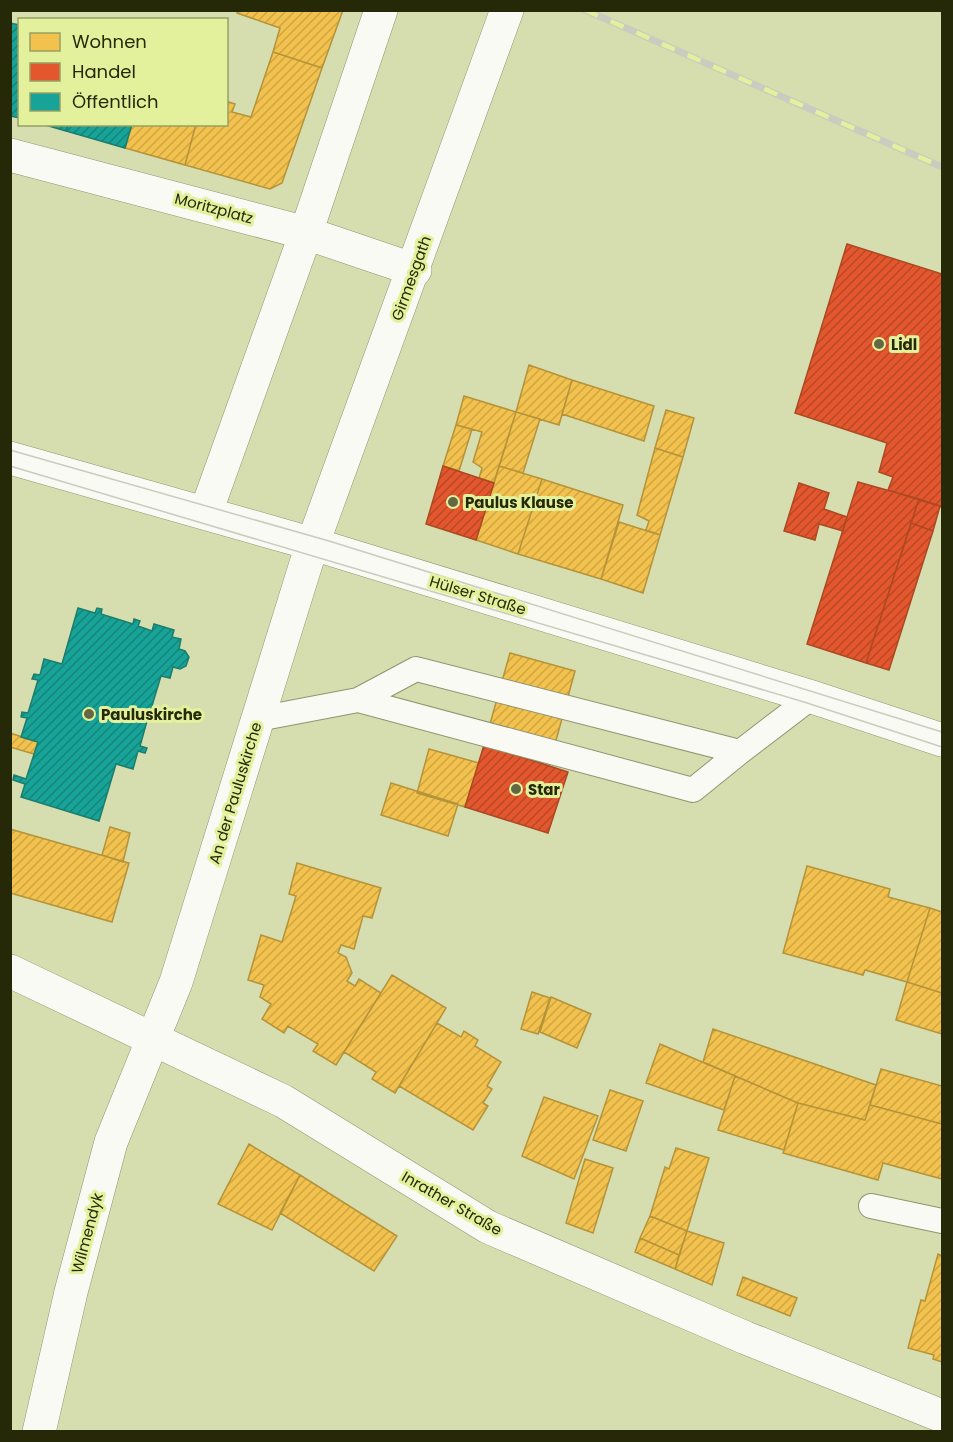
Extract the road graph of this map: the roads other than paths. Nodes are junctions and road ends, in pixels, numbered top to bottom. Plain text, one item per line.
1 (381, 10) edge
2 (507, 10) edge
3 (10, 154) edge
4 (306, 233) junction
5 (415, 270) junction
6 (10, 458) edge
7 (206, 513) junction
8 (313, 544) junction
9 (812, 697) junction
10 (358, 700) junction
11 (258, 718) junction
12 (942, 740) edge
13 (740, 752) junction
14 (10, 971) edge
15 (152, 1039) junction
16 (872, 1206) dead end
17 (942, 1221) edge
18 (942, 1416) edge
19 (39, 1431) edge

1 - 4 street
2 - 5 street, Girmesgath
3 - 4 street, Moritzplatz
4 - 5 street, Moritzplatz
4 - 7 street
5 - 8 street, Girmesgath
6 - 7 street, Hülser Straße
7 - 8 street, Hülser Straße
8 - 9 street, Hülser Straße
8 - 11 street, An der Pauluskirche
9 - 12 street, Hülser Straße
9 - 13 lane
10 - 11 lane
10 - 13 lane
10 - 13 lane
11 - 15 street, An der Pauluskirche
14 - 15 street, Inrather Straße
15 - 18 street, Inrather Straße
15 - 19 street, Wilmendyk
16 - 17 lane

